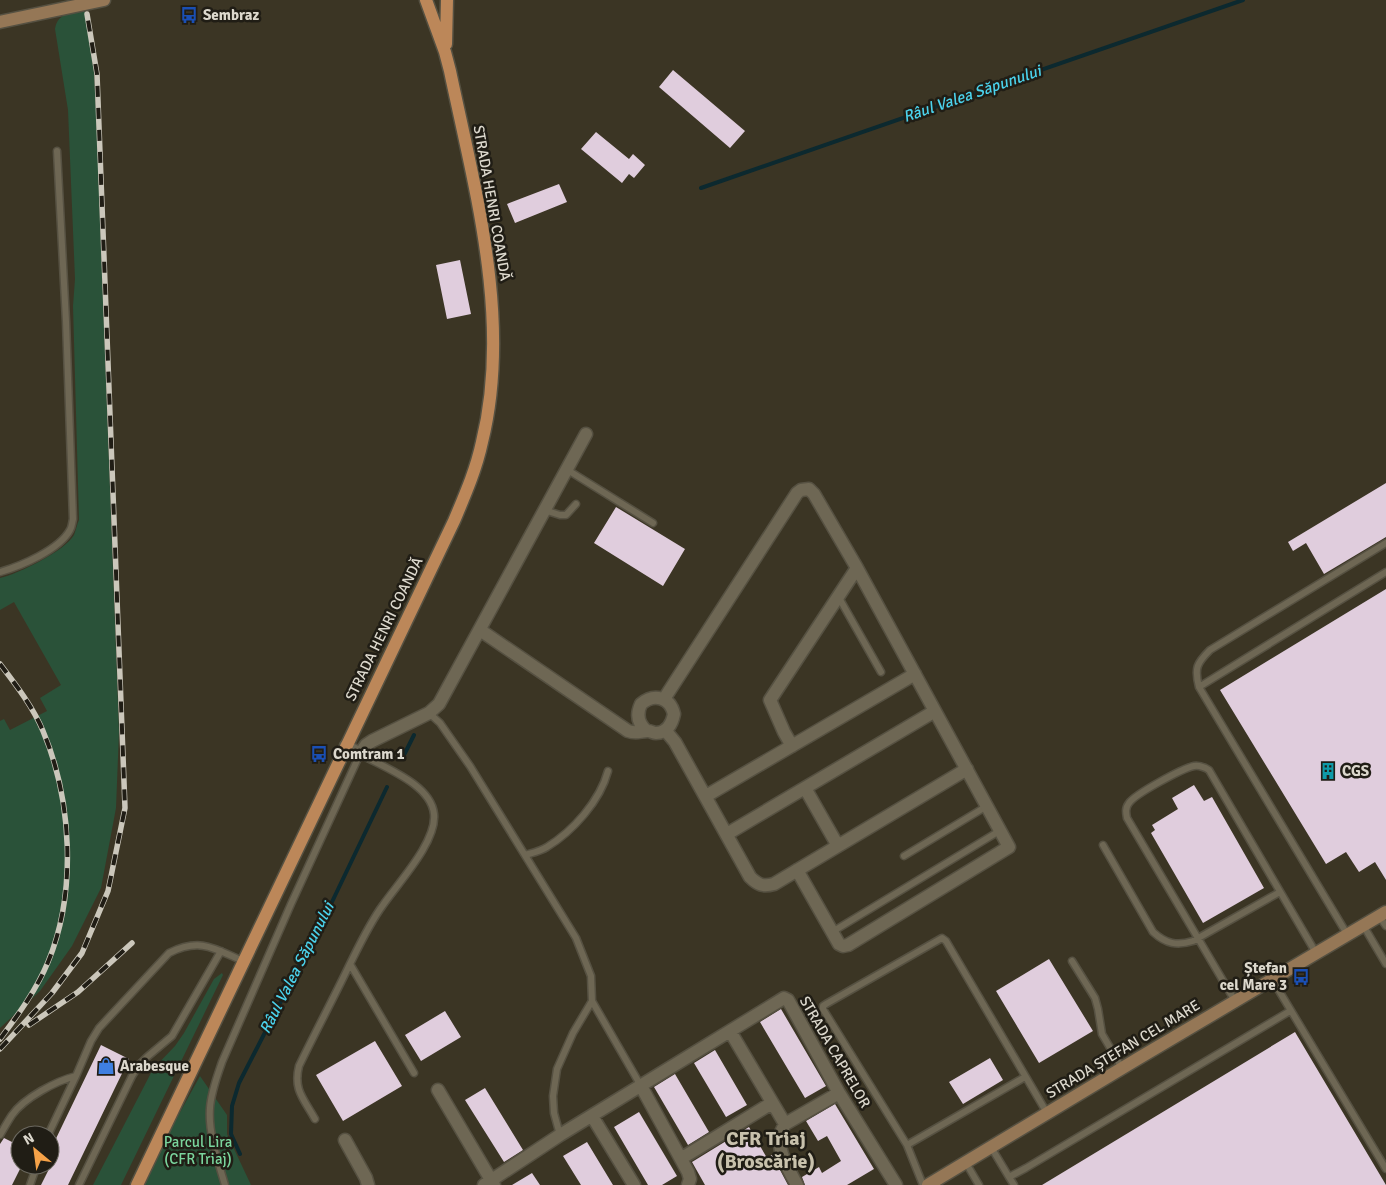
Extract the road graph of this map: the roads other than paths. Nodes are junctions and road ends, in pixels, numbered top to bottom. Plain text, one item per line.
1 (104, 0) edge
2 (426, 0) edge
3 (447, 0) edge
4 (0, 22) edge
5 (445, 52) junction
6 (57, 151) dead end
7 (586, 434) dead end
8 (566, 469) junction
9 (576, 504) dead end
10 (544, 510) junction
11 (653, 522) dead end
12 (1386, 543) edge
13 (857, 568) junction
14 (0, 572) edge
15 (1386, 572) edge
16 (838, 596) junction
17 (480, 630) junction
18 (881, 672) dead end
19 (915, 674) junction
20 (1199, 687) junction
21 (664, 699) junction
22 (935, 711) junction
23 (429, 713) junction
24 (665, 730) junction
25 (647, 731) junction
26 (346, 746) junction
27 (792, 746) junction
28 (360, 754) junction
29 (967, 769) junction
30 (608, 771) dead end
31 (805, 788) junction
32 (706, 796) junction
33 (987, 806) junction
34 (1001, 830) junction
35 (727, 834) junction
36 (1102, 845) dead end
37 (838, 846) junction
38 (525, 855) junction
39 (904, 856) dead end
40 (797, 870) junction
41 (1280, 892) junction
42 (1384, 918) edge
43 (1363, 926) junction
44 (832, 932) junction
45 (1347, 934) junction
46 (1198, 938) junction
47 (221, 951) junction
48 (1316, 953) junction
49 (1072, 961) dead end
50 (245, 962) junction
51 (350, 964) junction
52 (1386, 964) edge
53 (1272, 979) junction
54 (592, 1001) junction
55 (1235, 1001) junction
56 (1290, 1011) junction
57 (730, 1031) junction
58 (1122, 1068) junction
59 (414, 1073) dead end
60 (76, 1076) junction
61 (1025, 1077) junction
62 (641, 1086) junction
63 (438, 1090) dead end
64 (839, 1093) junction
65 (772, 1103) junction
66 (1047, 1113) junction
67 (592, 1116) junction
68 (315, 1119) dead end
69 (785, 1124) junction
70 (53, 1125) edge
71 (0, 1135) edge
72 (560, 1135) junction
73 (345, 1140) dead end
74 (907, 1145) junction
75 (991, 1147) junction
76 (682, 1158) junction
77 (966, 1163) junction
78 (1386, 1169) edge
79 (1009, 1177) junction
80 (794, 1179) edge
81 (490, 1183) edge
82 (79, 1185) edge
83 (137, 1185) edge
84 (225, 1185) edge
85 (368, 1185) edge
86 (634, 1185) edge
87 (688, 1185) edge
88 (896, 1185) edge
89 (922, 1185) edge
90 (928, 1185) edge
91 (979, 1185) edge
92 (1014, 1185) edge

1 - 4 main road
2 - 5 main road, STRADA HENRI COANDĂ
3 - 5 main road, STRADA HENRI COANDĂ
5 - 26 main road, STRADA HENRI COANDĂ
6 - 14 lane
7 - 8 street
8 - 10 street
8 - 11 lane
9 - 10 lane
10 - 17 street
12 - 20 lane
13 - 16 street
13 - 19 street
13 - 21 street
15 - 20 lane
16 - 18 lane
16 - 27 street
17 - 23 street
17 - 25 street
19 - 22 street
19 - 27 street
20 - 45 lane
21 - 24 street
21 - 25 street
22 - 29 street
22 - 31 street
23 - 28 street
23 - 38 lane
24 - 25 street
24 - 32 street
26 - 28 street
26 - 50 main road, STRADA HENRI COANDĂ
27 - 32 street
28 - 51 lane
28 - 84 lane
29 - 33 street
29 - 37 street
30 - 38 lane
31 - 35 street
31 - 37 street
32 - 35 street
33 - 34 street
33 - 39 lane
34 - 44 lane
34 - 44 street
35 - 40 street
36 - 46 lane
37 - 40 street
38 - 54 lane
40 - 44 street
41 - 46 lane
41 - 46 lane
41 - 48 lane
42 - 43 main road, STRADA ȘTEFAN CEL MARE
43 - 45 main road, STRADA ȘTEFAN CEL MARE
43 - 52 lane
45 - 48 main road, STRADA ȘTEFAN CEL MARE
46 - 55 lane
47 - 50 lane
47 - 60 lane
47 - 82 lane
48 - 53 main road, STRADA ȘTEFAN CEL MARE
49 - 58 lane
50 - 83 main road, STRADA HENRI COANDĂ
51 - 59 lane
51 - 68 lane
53 - 55 main road, STRADA ȘTEFAN CEL MARE
53 - 56 lane
54 - 62 lane
54 - 72 lane
55 - 58 main road, STRADA ȘTEFAN CEL MARE
56 - 78 lane
56 - 79 lane
57 - 62 street
57 - 64 street, STRADA CAPRELOR
57 - 65 street
58 - 66 main road, STRADA ȘTEFAN CEL MARE
60 - 70 lane
60 - 71 lane
61 - 66 lane
61 - 74 lane
61 - 74 lane
62 - 67 street
62 - 76 street
63 - 81 street
64 - 69 street
64 - 88 street, STRADA CAPRELOR
65 - 69 street
65 - 76 street
66 - 75 main road, STRADA ȘTEFAN CEL MARE
67 - 72 street
67 - 86 street
69 - 80 street
72 - 81 street
73 - 85 street
74 - 89 lane
75 - 77 main road, STRADA ȘTEFAN CEL MARE
75 - 79 lane
76 - 87 street
77 - 90 main road, STRADA ȘTEFAN CEL MARE
77 - 91 lane
79 - 92 lane

